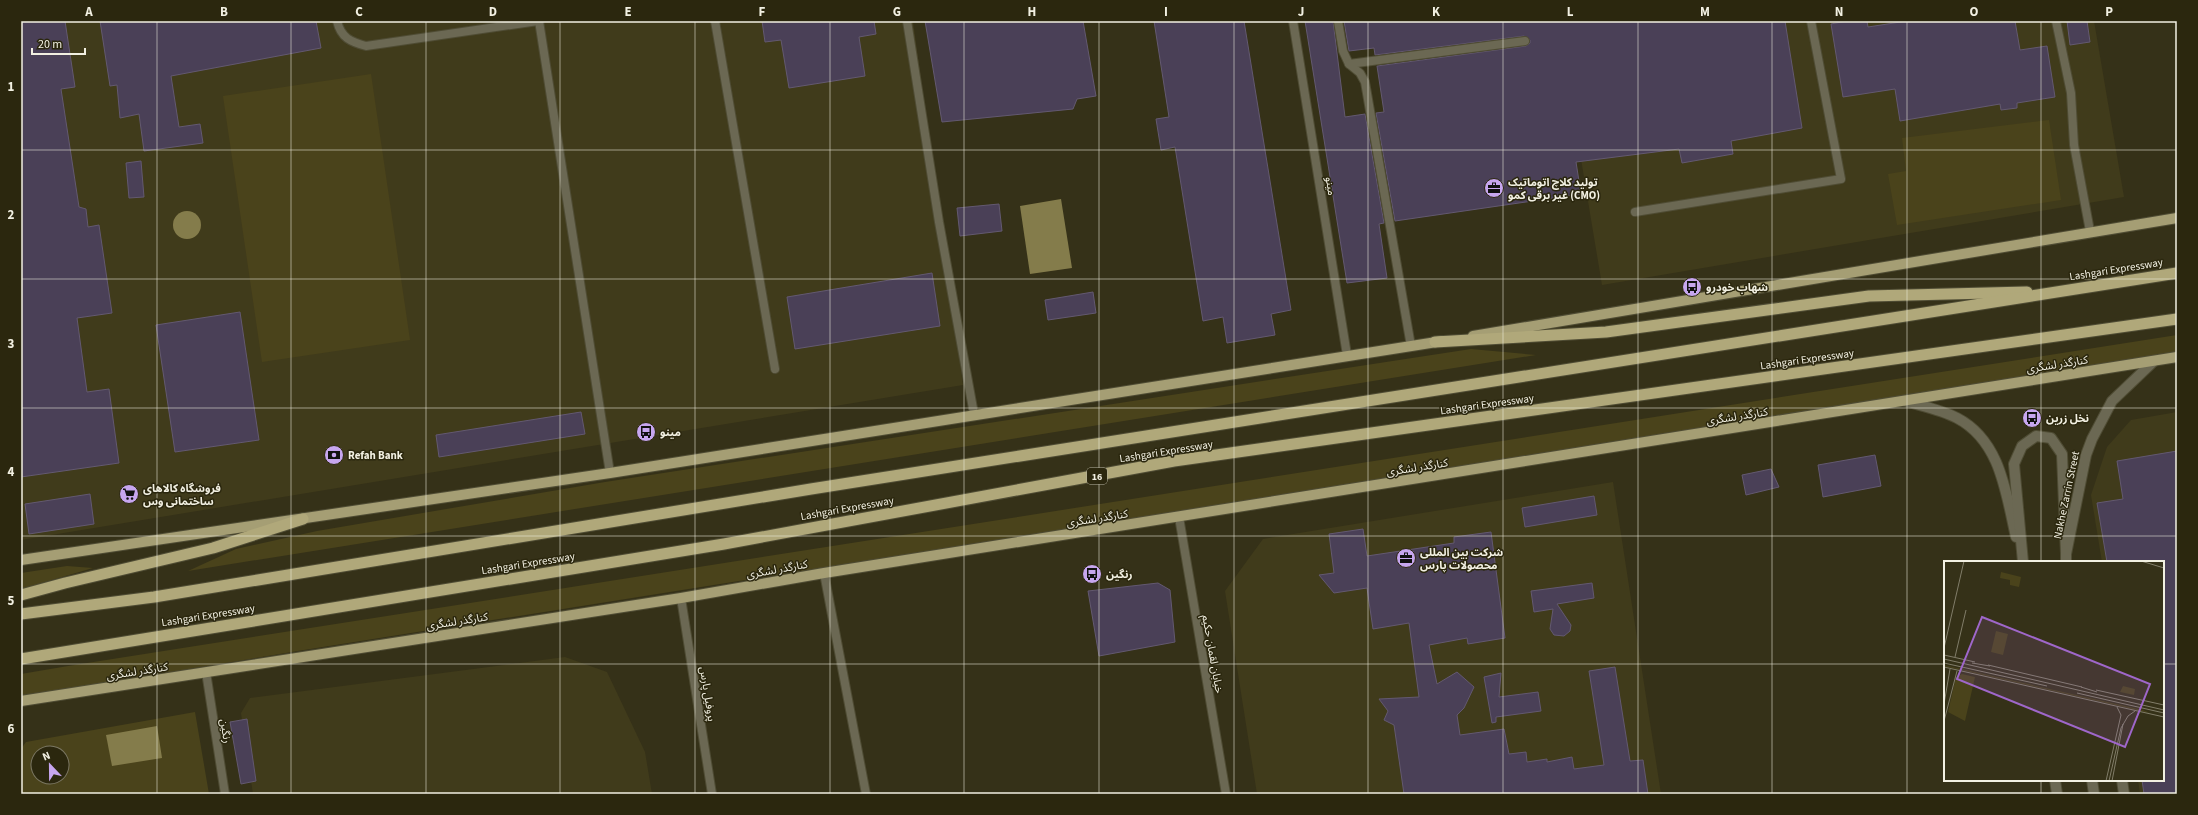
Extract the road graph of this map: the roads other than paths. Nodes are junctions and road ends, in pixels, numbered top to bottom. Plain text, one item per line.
1 (337, 21) edge
2 (539, 21) edge
3 (715, 21) edge
4 (907, 21) edge
5 (1293, 21) edge
6 (1338, 21) edge
7 (1811, 21) edge
8 (2056, 21) edge
9 (1525, 41) dead end
10 (1349, 64) junction
11 (1635, 212) dead end
12 (2177, 218) edge
13 (2090, 231) junction
14 (2177, 273) edge
15 (2052, 293) junction
16 (2177, 319) edge
17 (2177, 322) edge
18 (2148, 324) junction
19 (1434, 342) junction
20 (1411, 346) junction
21 (1347, 355) junction
22 (2177, 357) edge
23 (2154, 361) junction
24 (775, 369) dead end
25 (1905, 401) junction
26 (974, 414) junction
27 (610, 473) junction
28 (1179, 517) junction
29 (303, 520) junction
30 (2066, 558) edge
31 (21, 560) edge
32 (2022, 561) edge
33 (2022, 561) edge
34 (824, 573) junction
35 (21, 595) edge
36 (681, 598) junction
37 (21, 614) edge
38 (21, 659) edge
39 (206, 672) junction
40 (21, 701) edge
41 (2055, 781) edge
42 (2092, 781) edge
43 (2122, 781) edge
44 (226, 794) edge
45 (712, 794) edge
46 (866, 794) edge
47 (1226, 794) edge
48 (2057, 794) edge
49 (2094, 794) edge
50 (2124, 794) edge

1 - 2 lane
2 - 27 lane
3 - 24 lane
4 - 26 lane
5 - 21 lane, مینو
6 - 10 lane
7 - 11 lane
8 - 13 lane
9 - 10 lane
10 - 20 lane
12 - 13 main road
13 - 19 main road
14 - 15 highway, Lashgari Expressway
15 - 19 highway
15 - 37 highway, Lashgari Expressway
16 - 18 highway, Lashgari Expressway / 16
17 - 18 highway
18 - 38 highway, Lashgari Expressway / 16
19 - 20 main road
20 - 21 main road
21 - 26 main road
22 - 23 main road, کنارگذر لشگری
23 - 25 main road, کنارگذر لشگری
23 - 30 street, Nakhe Zarrin Street
25 - 28 main road, کنارگذر لشگری
25 - 32 street
26 - 27 main road
27 - 29 main road
28 - 34 main road, کنارگذر لشگری
28 - 47 lane, خیابان لقمان حکیم
29 - 31 main road
29 - 35 highway
30 - 33 street
34 - 36 main road, کنارگذر لشگری
34 - 46 lane
36 - 39 main road, کنارگذر لشگری
36 - 45 lane, پروفیل پارس
39 - 40 main road, کنارگذر لشگری
39 - 44 lane, رنگین
41 - 48 street
42 - 49 street
43 - 50 street

